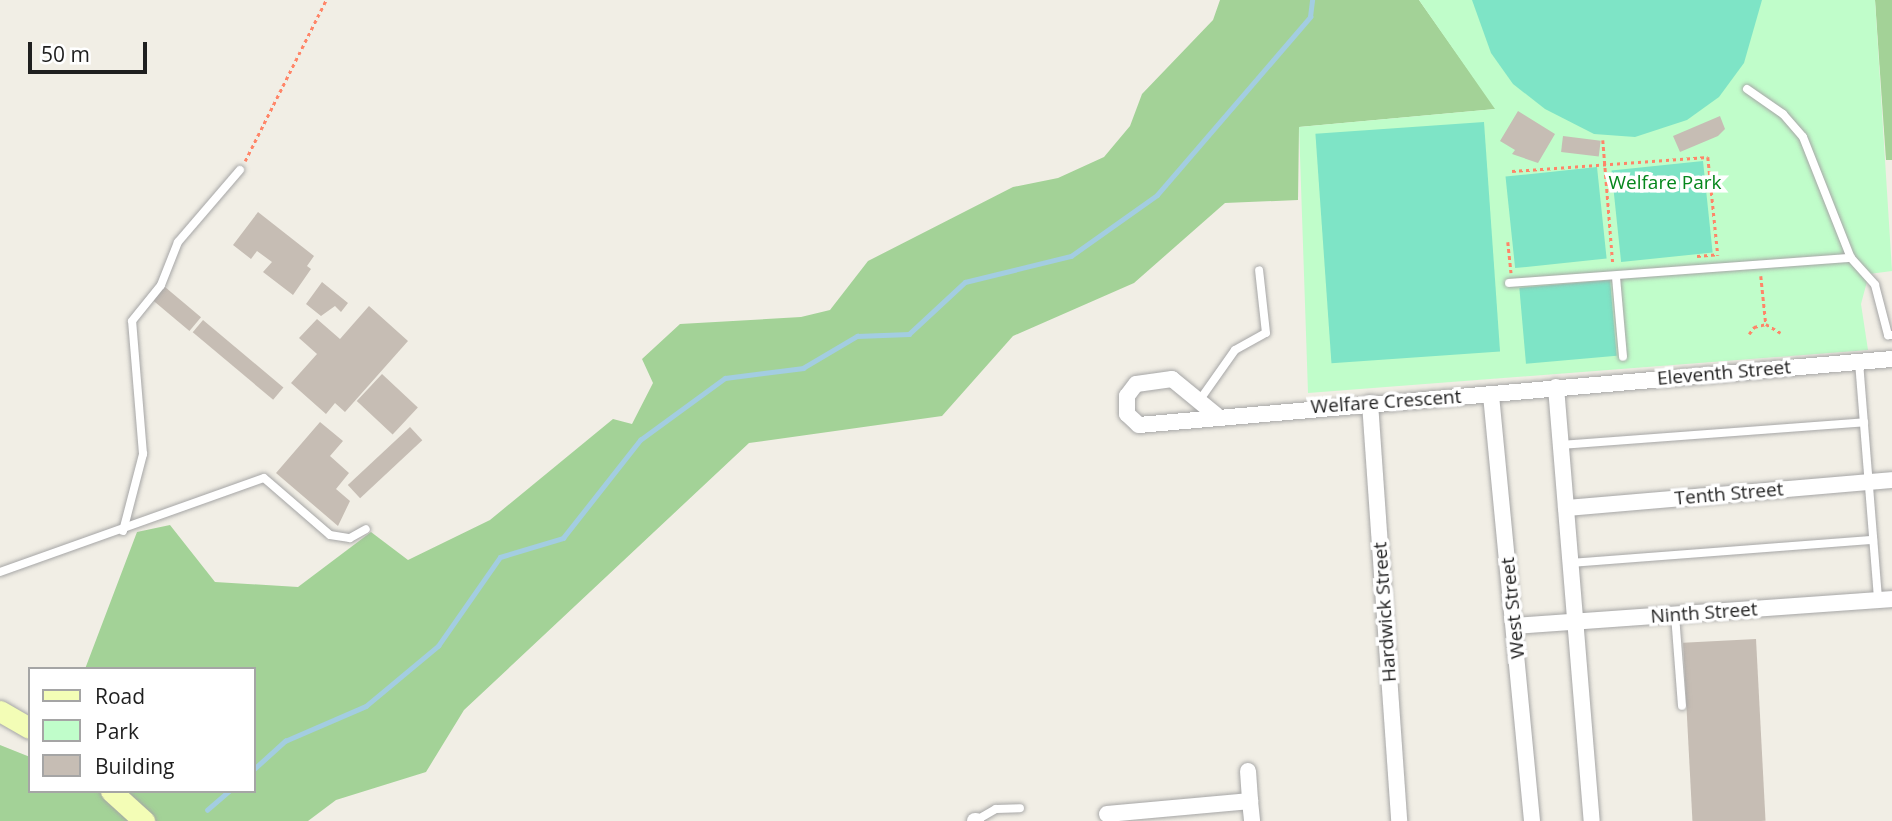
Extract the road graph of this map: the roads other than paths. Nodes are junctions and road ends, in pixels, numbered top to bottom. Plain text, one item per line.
1 (1747, 89) dead end
2 (240, 170) road end
3 (1851, 258) junction
4 (1259, 270) dead end
5 (1616, 276) junction
6 (1511, 283) road end
7 (1892, 335) edge
8 (1623, 357) dead end
9 (1892, 359) edge
10 (1859, 362) junction
11 (1556, 387) junction
12 (1491, 394) junction
13 (1199, 401) junction
14 (1370, 403) junction
15 (1216, 415) junction
16 (1864, 422) junction
17 (1561, 445) junction
18 (1892, 480) edge
19 (1868, 482) junction
20 (1566, 508) junction
21 (366, 529) dead end
22 (123, 531) junction
23 (1873, 540) junction
24 (1572, 563) junction
25 (0, 572) edge
26 (1885, 600) edge
27 (1675, 615) junction
28 (1577, 622) junction
29 (1515, 626) junction
30 (1682, 706) dead end
31 (0, 711) edge
32 (28, 727) edge
33 (1248, 771) dead end
34 (113, 793) edge
35 (1250, 801) junction
36 (1020, 808) dead end
37 (1107, 814) dead end
38 (1134, 816) edge
39 (144, 821) edge
40 (976, 821) edge
41 (1252, 821) edge
42 (1399, 821) edge
43 (1532, 821) edge
44 (1592, 821) edge

1 - 3 lane
2 - 22 lane
3 - 5 lane
3 - 7 lane
4 - 13 lane
5 - 6 lane
5 - 8 lane
9 - 10 street, Eleventh Street
10 - 11 street, Eleventh Street
10 - 16 lane
11 - 12 street, Welfare Crescent
11 - 17 street
12 - 14 street, Welfare Crescent
12 - 29 street, West Street
13 - 15 street, Welfare Crescent
13 - 15 street, Welfare Crescent
14 - 15 street, Welfare Crescent
14 - 42 street, Hardwick Street
16 - 17 lane
16 - 19 lane
17 - 20 street
18 - 19 street, Tenth Street
19 - 20 street, Tenth Street
19 - 23 lane
20 - 24 street
21 - 22 lane
22 - 25 lane
23 - 24 lane
23 - 26 lane
24 - 28 street
26 - 27 street, Ninth Street
27 - 28 street, Ninth Street
27 - 30 lane
28 - 29 street, Ninth Street
28 - 44 street
29 - 43 street, West Street
31 - 32 main road
33 - 35 street
34 - 39 main road
35 - 38 street
35 - 41 street
36 - 40 lane
37 - 38 street

